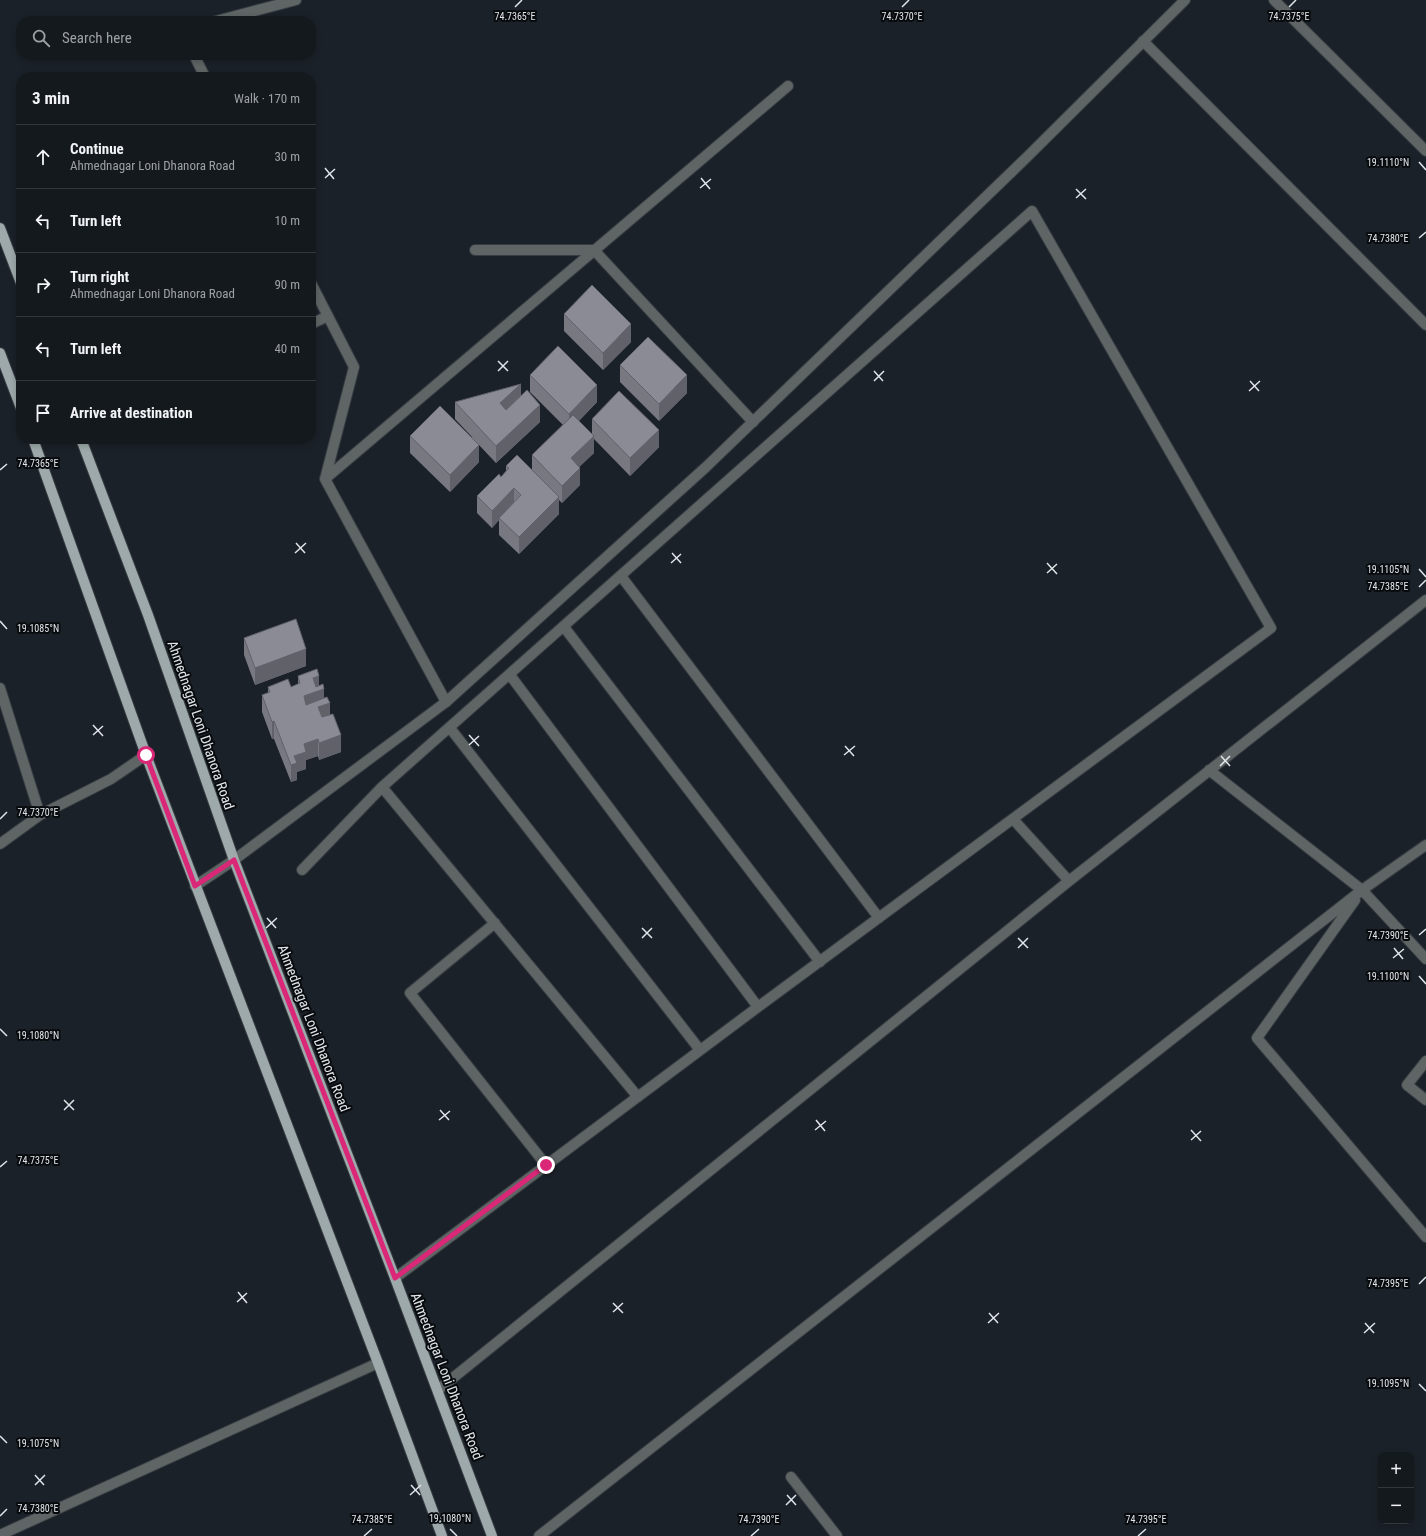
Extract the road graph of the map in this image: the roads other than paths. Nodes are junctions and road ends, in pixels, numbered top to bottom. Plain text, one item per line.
1 (296, 0) edge
2 (1185, 0) edge
3 (1274, 0) edge
4 (235, 16) edge
5 (1144, 42) junction
6 (196, 60) edge
7 (202, 72) edge
8 (788, 86) dead end
9 (1426, 151) edge
10 (0, 228) edge
11 (475, 250) dead end
12 (594, 250) junction
13 (16, 269) edge
14 (316, 293) edge
15 (328, 316) junction
16 (316, 322) edge
17 (1426, 326) edge
18 (0, 353) edge
19 (16, 395) edge
20 (753, 422) junction
21 (35, 444) edge
22 (83, 444) edge
23 (325, 479) junction
24 (622, 576) junction
25 (1426, 600) edge
26 (564, 627) junction
27 (510, 675) junction
28 (0, 688) edge
29 (446, 702) junction
30 (450, 728) junction
31 (146, 755) junction
32 (1209, 770) junction
33 (382, 787) junction
34 (40, 815) junction
35 (1013, 819) junction
36 (0, 844) edge
37 (1426, 845) edge
38 (234, 860) junction
39 (302, 870) dead end
40 (1070, 881) junction
41 (195, 886) junction
42 (1362, 890) junction
43 (880, 918) junction
44 (495, 923) junction
45 (1426, 959) edge
46 (820, 962) junction
47 (758, 1007) junction
48 (700, 1050) junction
49 (1426, 1061) edge
50 (638, 1097) junction
51 (1426, 1100) edge
52 (546, 1165) junction
53 (1426, 1237) edge
54 (395, 1278) junction
55 (378, 1363) junction
56 (438, 1390) junction
57 (791, 1477) dead end
58 (0, 1536) edge
59 (442, 1536) edge
60 (492, 1536) edge
61 (539, 1536) edge
62 (837, 1536) edge

1 - 4 street
2 - 5 street
3 - 9 street
5 - 17 street
5 - 20 street
6 - 7 street
8 - 12 street
10 - 13 main road
11 - 12 street
12 - 20 street
12 - 23 street
14 - 15 street
15 - 16 street
15 - 23 street
18 - 19 main road
20 - 29 street
21 - 31 main road
22 - 38 main road, Ahmednagar Loni Dhanora Road
23 - 29 street
24 - 26 street
24 - 35 street
24 - 43 street
25 - 32 street
26 - 27 street
26 - 46 street
27 - 30 street
27 - 47 street
28 - 34 street
29 - 38 street
30 - 33 street
30 - 48 street
31 - 34 street
31 - 41 main road
32 - 40 street
32 - 42 street
33 - 39 street
33 - 44 street
34 - 36 street
35 - 40 street
35 - 43 street
37 - 42 street
38 - 41 street
38 - 54 main road, Ahmednagar Loni Dhanora Road
40 - 56 street
41 - 55 main road
42 - 45 street
42 - 53 street
42 - 61 street
43 - 46 street
44 - 50 street
44 - 52 street
46 - 47 street
47 - 48 street
48 - 50 street
49 - 51 street
50 - 52 street
52 - 54 street
54 - 56 main road, Ahmednagar Loni Dhanora Road
55 - 58 street
55 - 59 main road
56 - 60 main road, Ahmednagar Loni Dhanora Road
57 - 62 street

